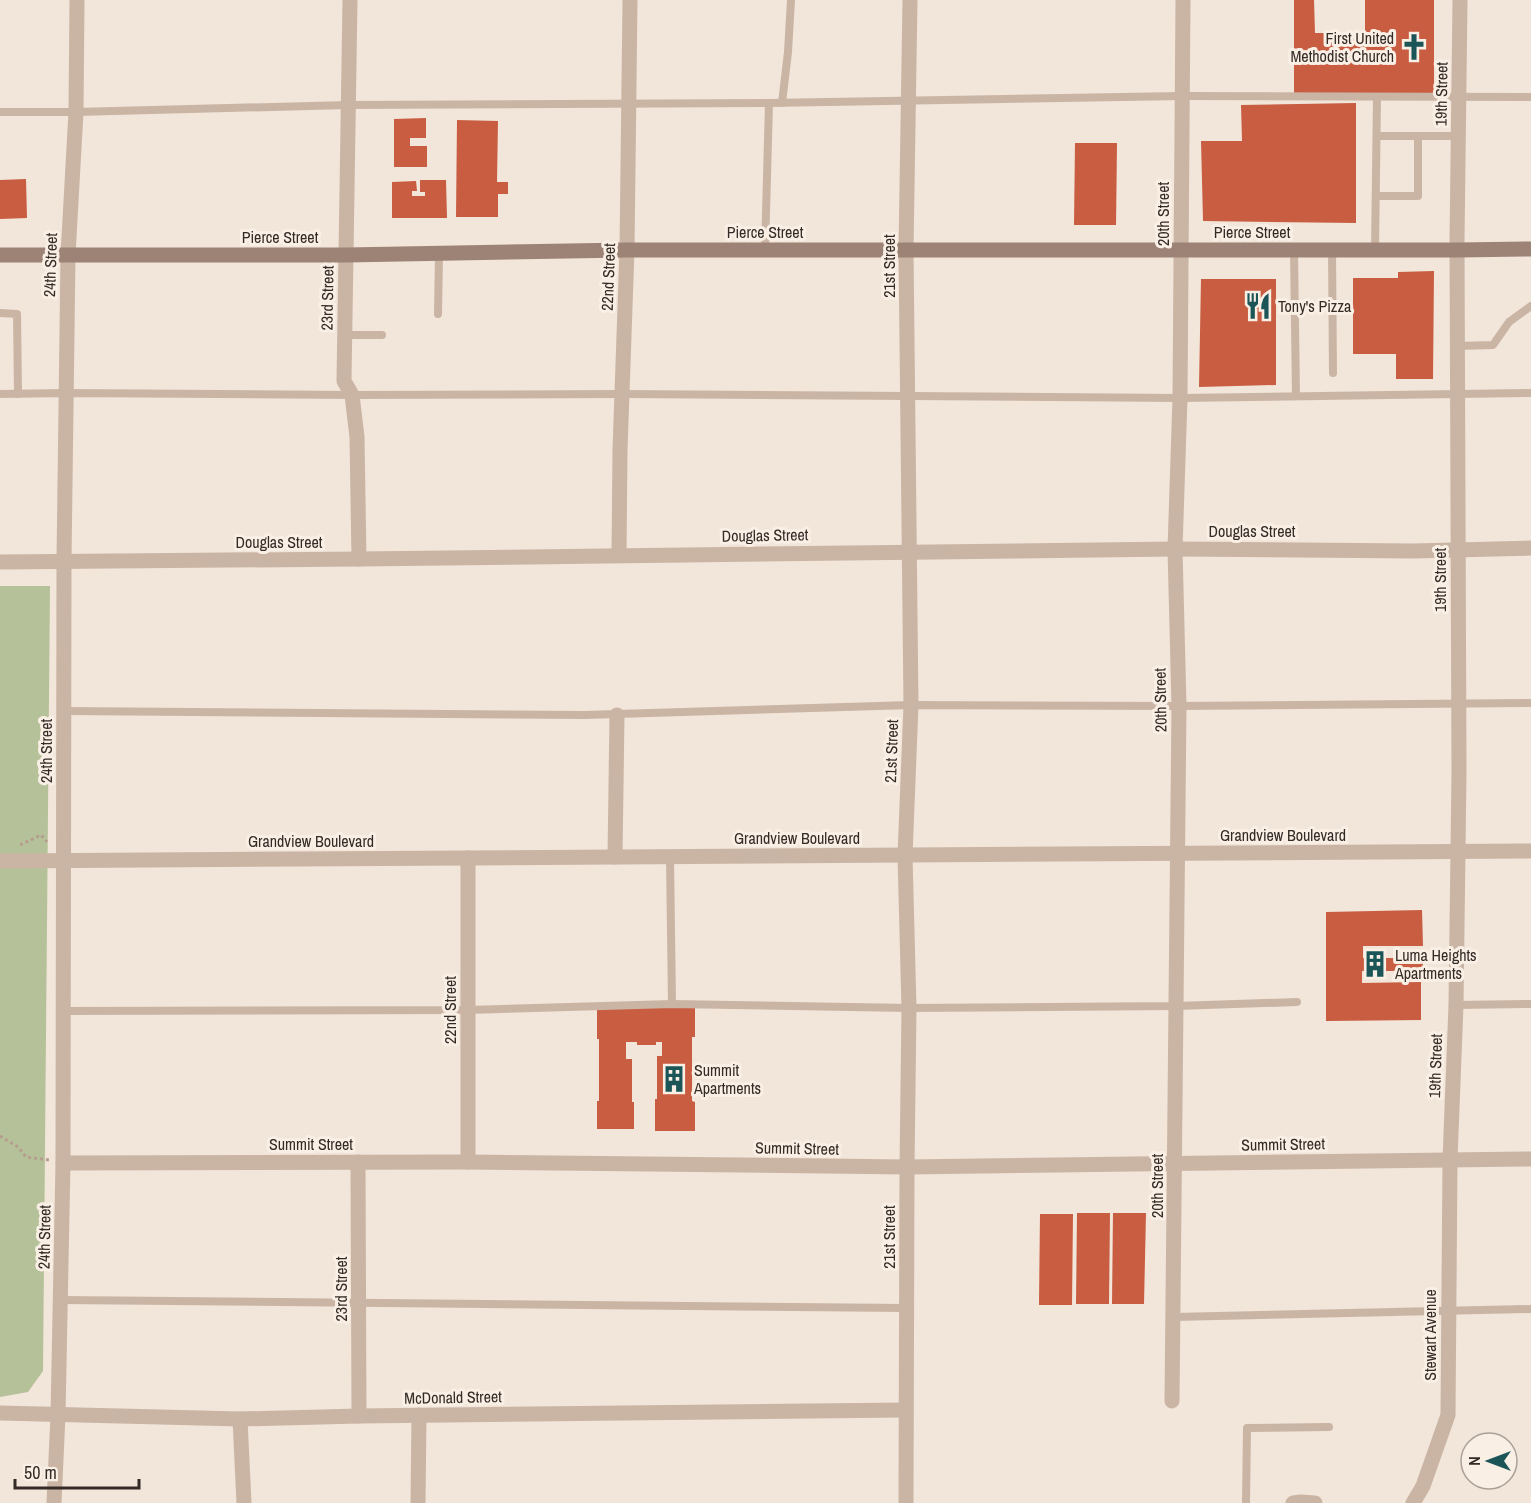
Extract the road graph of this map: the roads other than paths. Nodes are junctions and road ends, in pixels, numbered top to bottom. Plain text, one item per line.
1 (77, 0) edge
2 (350, 0) edge
3 (630, 0) edge
4 (791, 0) edge
5 (910, 0) edge
6 (1183, 0) edge
7 (1461, 0) edge
8 (1182, 96) junction
9 (1377, 97) junction
10 (1531, 97) edge
11 (1459, 98) junction
12 (908, 102) junction
13 (769, 103) junction
14 (782, 103) junction
15 (629, 104) junction
16 (348, 105) junction
17 (0, 112) edge
18 (76, 112) junction
19 (1377, 136) junction
20 (1418, 136) junction
21 (1458, 136) junction
22 (1377, 196) junction
23 (1531, 249) edge
24 (627, 250) junction
25 (765, 250) junction
26 (906, 250) junction
27 (1181, 250) junction
28 (1294, 250) junction
29 (1332, 250) junction
30 (1375, 250) junction
31 (1457, 250) junction
32 (439, 254) junction
33 (0, 255) edge
34 (68, 255) junction
35 (346, 255) junction
36 (1531, 306) edge
37 (0, 313) edge
38 (438, 314) dead end
39 (344, 335) junction
40 (382, 335) dead end
41 (1458, 346) junction
42 (1333, 373) dead end
43 (66, 393) junction
44 (1458, 393) junction
45 (1531, 393) edge
46 (0, 394) edge
47 (18, 394) junction
48 (622, 394) junction
49 (352, 395) junction
50 (908, 396) junction
51 (1296, 396) junction
52 (1180, 398) junction
53 (1531, 548) edge
54 (1175, 549) junction
55 (1457, 550) junction
56 (910, 553) junction
57 (619, 555) junction
58 (359, 559) junction
59 (64, 561) junction
60 (0, 562) edge
61 (1531, 703) edge
62 (1458, 704) junction
63 (911, 705) junction
64 (1179, 706) junction
65 (64, 711) junction
66 (617, 715) junction
67 (1531, 851) edge
68 (1458, 852) junction
69 (1178, 853) junction
70 (905, 856) junction
71 (615, 857) junction
72 (670, 857) junction
73 (468, 858) junction
74 (0, 861) edge
75 (64, 861) junction
76 (1297, 1002) dead end
77 (672, 1004) junction
78 (1531, 1004) edge
79 (1456, 1005) junction
80 (1176, 1006) junction
81 (909, 1008) junction
82 (468, 1010) junction
83 (63, 1011) junction
84 (1531, 1159) edge
85 (1450, 1161) junction
86 (358, 1162) junction
87 (468, 1162) junction
88 (63, 1163) junction
89 (1175, 1163) junction
90 (907, 1167) junction
91 (60, 1300) junction
92 (359, 1304) junction
93 (907, 1308) junction
94 (1531, 1309) edge
95 (1449, 1310) junction
96 (1173, 1317) junction
97 (1172, 1401) dead end
98 (906, 1410) junction
99 (0, 1413) edge
100 (58, 1415) junction
101 (419, 1415) junction
102 (359, 1416) junction
103 (240, 1419) junction
104 (1329, 1427) dead end
105 (54, 1503) edge
106 (244, 1503) edge
107 (418, 1503) edge
108 (906, 1503) edge
109 (1246, 1503) edge
110 (1293, 1503) edge
111 (1315, 1503) edge
112 (1413, 1503) edge

1 - 18 street, 24th Street
2 - 16 street, 23rd Street
3 - 15 street, 22nd Street
4 - 14 lane
5 - 12 street, 21st Street
6 - 8 street, 20th Street
7 - 11 street, 19th Street
8 - 9 lane
8 - 12 lane
8 - 27 street, 20th Street
9 - 11 lane
9 - 19 lane
10 - 11 lane
11 - 21 street, 19th Street
12 - 14 lane
12 - 26 street, 21st Street
13 - 14 lane
13 - 15 lane
13 - 25 lane
15 - 16 lane
15 - 24 street, 22nd Street
16 - 18 lane
16 - 35 street, 23rd Street
17 - 18 lane
18 - 34 street, 24th Street
19 - 20 lane
19 - 22 lane
20 - 21 lane
20 - 22 lane
21 - 31 street, 19th Street
22 - 30 lane
23 - 31 main road, Pierce Street
24 - 25 main road, Pierce Street
24 - 32 main road, Pierce Street
24 - 48 street, 22nd Street
25 - 26 main road, Pierce Street
26 - 27 main road, Pierce Street
26 - 50 street, 21st Street
27 - 28 main road, Pierce Street
27 - 52 street, 20th Street
28 - 29 main road, Pierce Street
28 - 51 lane
29 - 30 main road, Pierce Street
29 - 42 lane
30 - 31 main road, Pierce Street
31 - 41 street, 19th Street
32 - 35 main road, Pierce Street
32 - 38 lane
33 - 34 main road, Pierce Street
34 - 35 main road, Pierce Street
34 - 43 street, 24th Street
35 - 39 street, 23rd Street
36 - 41 lane
37 - 47 lane
39 - 40 lane
39 - 49 street, 23rd Street
41 - 44 street, 19th Street
43 - 47 lane
43 - 49 lane
43 - 59 street, 24th Street
44 - 45 lane
44 - 51 lane
44 - 55 street, 19th Street
46 - 47 lane
48 - 49 lane
48 - 50 lane
48 - 57 street, 22nd Street
49 - 58 street, 23rd Street
50 - 52 lane
50 - 56 street, 21st Street
51 - 52 lane
52 - 54 street, 20th Street
53 - 55 street, Douglas Street
54 - 55 street, Douglas Street
54 - 56 street, Douglas Street
54 - 64 street, 20th Street
55 - 62 street, 19th Street
56 - 57 street, Douglas Street
56 - 63 street, 21st Street
57 - 58 street, Douglas Street
58 - 59 street, Douglas Street
59 - 60 street, Douglas Street
59 - 65 street, 24th Street
61 - 62 lane
62 - 64 lane
62 - 68 street, 19th Street
63 - 64 lane
63 - 66 lane
63 - 70 street, 21st Street
64 - 69 street, 20th Street
65 - 66 lane
65 - 75 street, 24th Street
66 - 71 street
67 - 68 street, Grandview Boulevard
68 - 69 street, Grandview Boulevard
68 - 79 street, 19th Street
69 - 70 street, Grandview Boulevard
69 - 80 street, 20th Street
70 - 72 street, Grandview Boulevard
70 - 81 street, 21st Street
71 - 72 street, Grandview Boulevard
71 - 73 street, Grandview Boulevard
72 - 77 lane
73 - 75 street, Grandview Boulevard
73 - 82 street, 22nd Street
74 - 75 street, Grandview Boulevard
75 - 83 street, 24th Street
76 - 80 lane
77 - 81 lane
77 - 82 lane
78 - 79 lane
79 - 85 street, 19th Street
80 - 81 lane
80 - 89 street, 20th Street
81 - 90 street, 21st Street
82 - 83 lane
82 - 87 street, 22nd Street
83 - 88 street, 24th Street
84 - 85 street, Summit Street
85 - 89 street, Summit Street
85 - 95 street, Stewart Avenue
86 - 87 street, Summit Street
86 - 88 street, Summit Street
86 - 92 street, 23rd Street
87 - 90 street, Summit Street
88 - 91 street, 24th Street
89 - 90 street, Summit Street
89 - 96 street, 20th Street
90 - 93 street, 21st Street
91 - 92 lane
91 - 100 street, 24th Street
92 - 93 lane
92 - 102 street, 23rd Street
93 - 98 street, 21st Street
94 - 95 lane
95 - 96 lane
95 - 112 street, Stewart Avenue
96 - 97 street, 20th Street
98 - 101 street, McDonald Street
98 - 108 street, 21st Street
99 - 100 street, McDonald Street
100 - 103 street, McDonald Street
100 - 105 street, 24th Street
101 - 102 street, McDonald Street
101 - 107 street
102 - 103 street, McDonald Street
103 - 106 street
104 - 109 lane
110 - 111 street

